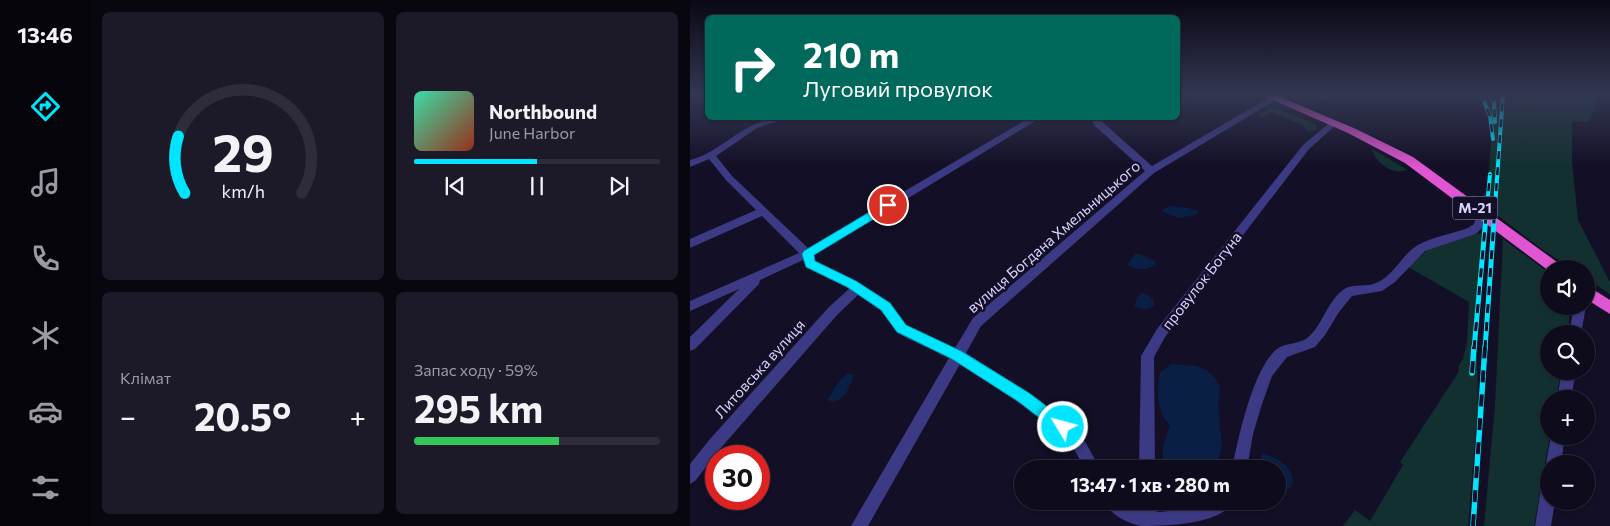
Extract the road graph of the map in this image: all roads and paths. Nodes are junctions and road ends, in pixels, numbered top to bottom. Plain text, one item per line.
1 (1234, 119) edge
2 (1324, 119) edge
3 (772, 120) edge
4 (1031, 120) edge
5 (1095, 120) edge
6 (1333, 122) junction
7 (711, 155) junction
8 (690, 164) edge
9 (1151, 171) junction
10 (763, 211) junction
11 (1482, 214) junction
12 (690, 244) edge
13 (808, 254) junction
14 (1544, 260) edge
15 (759, 276) junction
16 (858, 288) junction
17 (1595, 297) edge
18 (690, 306) edge
19 (1610, 308) edge
20 (690, 345) edge
21 (957, 355) junction
22 (1088, 460) edge
23 (1147, 460) edge
24 (1241, 460) edge
25 (690, 476) edge
26 (1121, 510) edge
27 (1213, 510) edge
28 (1545, 510) edge
29 (1148, 522) edge
30 (860, 526) edge
31 (1542, 526) edge

1 - 9 street, вулиця Богдана Хмельницького
2 - 6 highway, М-21
3 - 7 street
4 - 13 street
5 - 9 street
6 - 11 highway, М-21
6 - 23 street, провулок Богуна
7 - 8 street
7 - 10 street
9 - 21 street, вулиця Богдана Хмельницького
10 - 12 street
10 - 13 street
11 - 14 highway, М-21
11 - 24 street
13 - 15 street
13 - 16 street
15 - 18 street
15 - 20 street
16 - 21 street
16 - 25 street, Литовська вулиця
17 - 19 highway
21 - 22 street
21 - 30 street, вулиця Богдана Хмельницького
26 - 29 street
27 - 29 street
28 - 31 street

